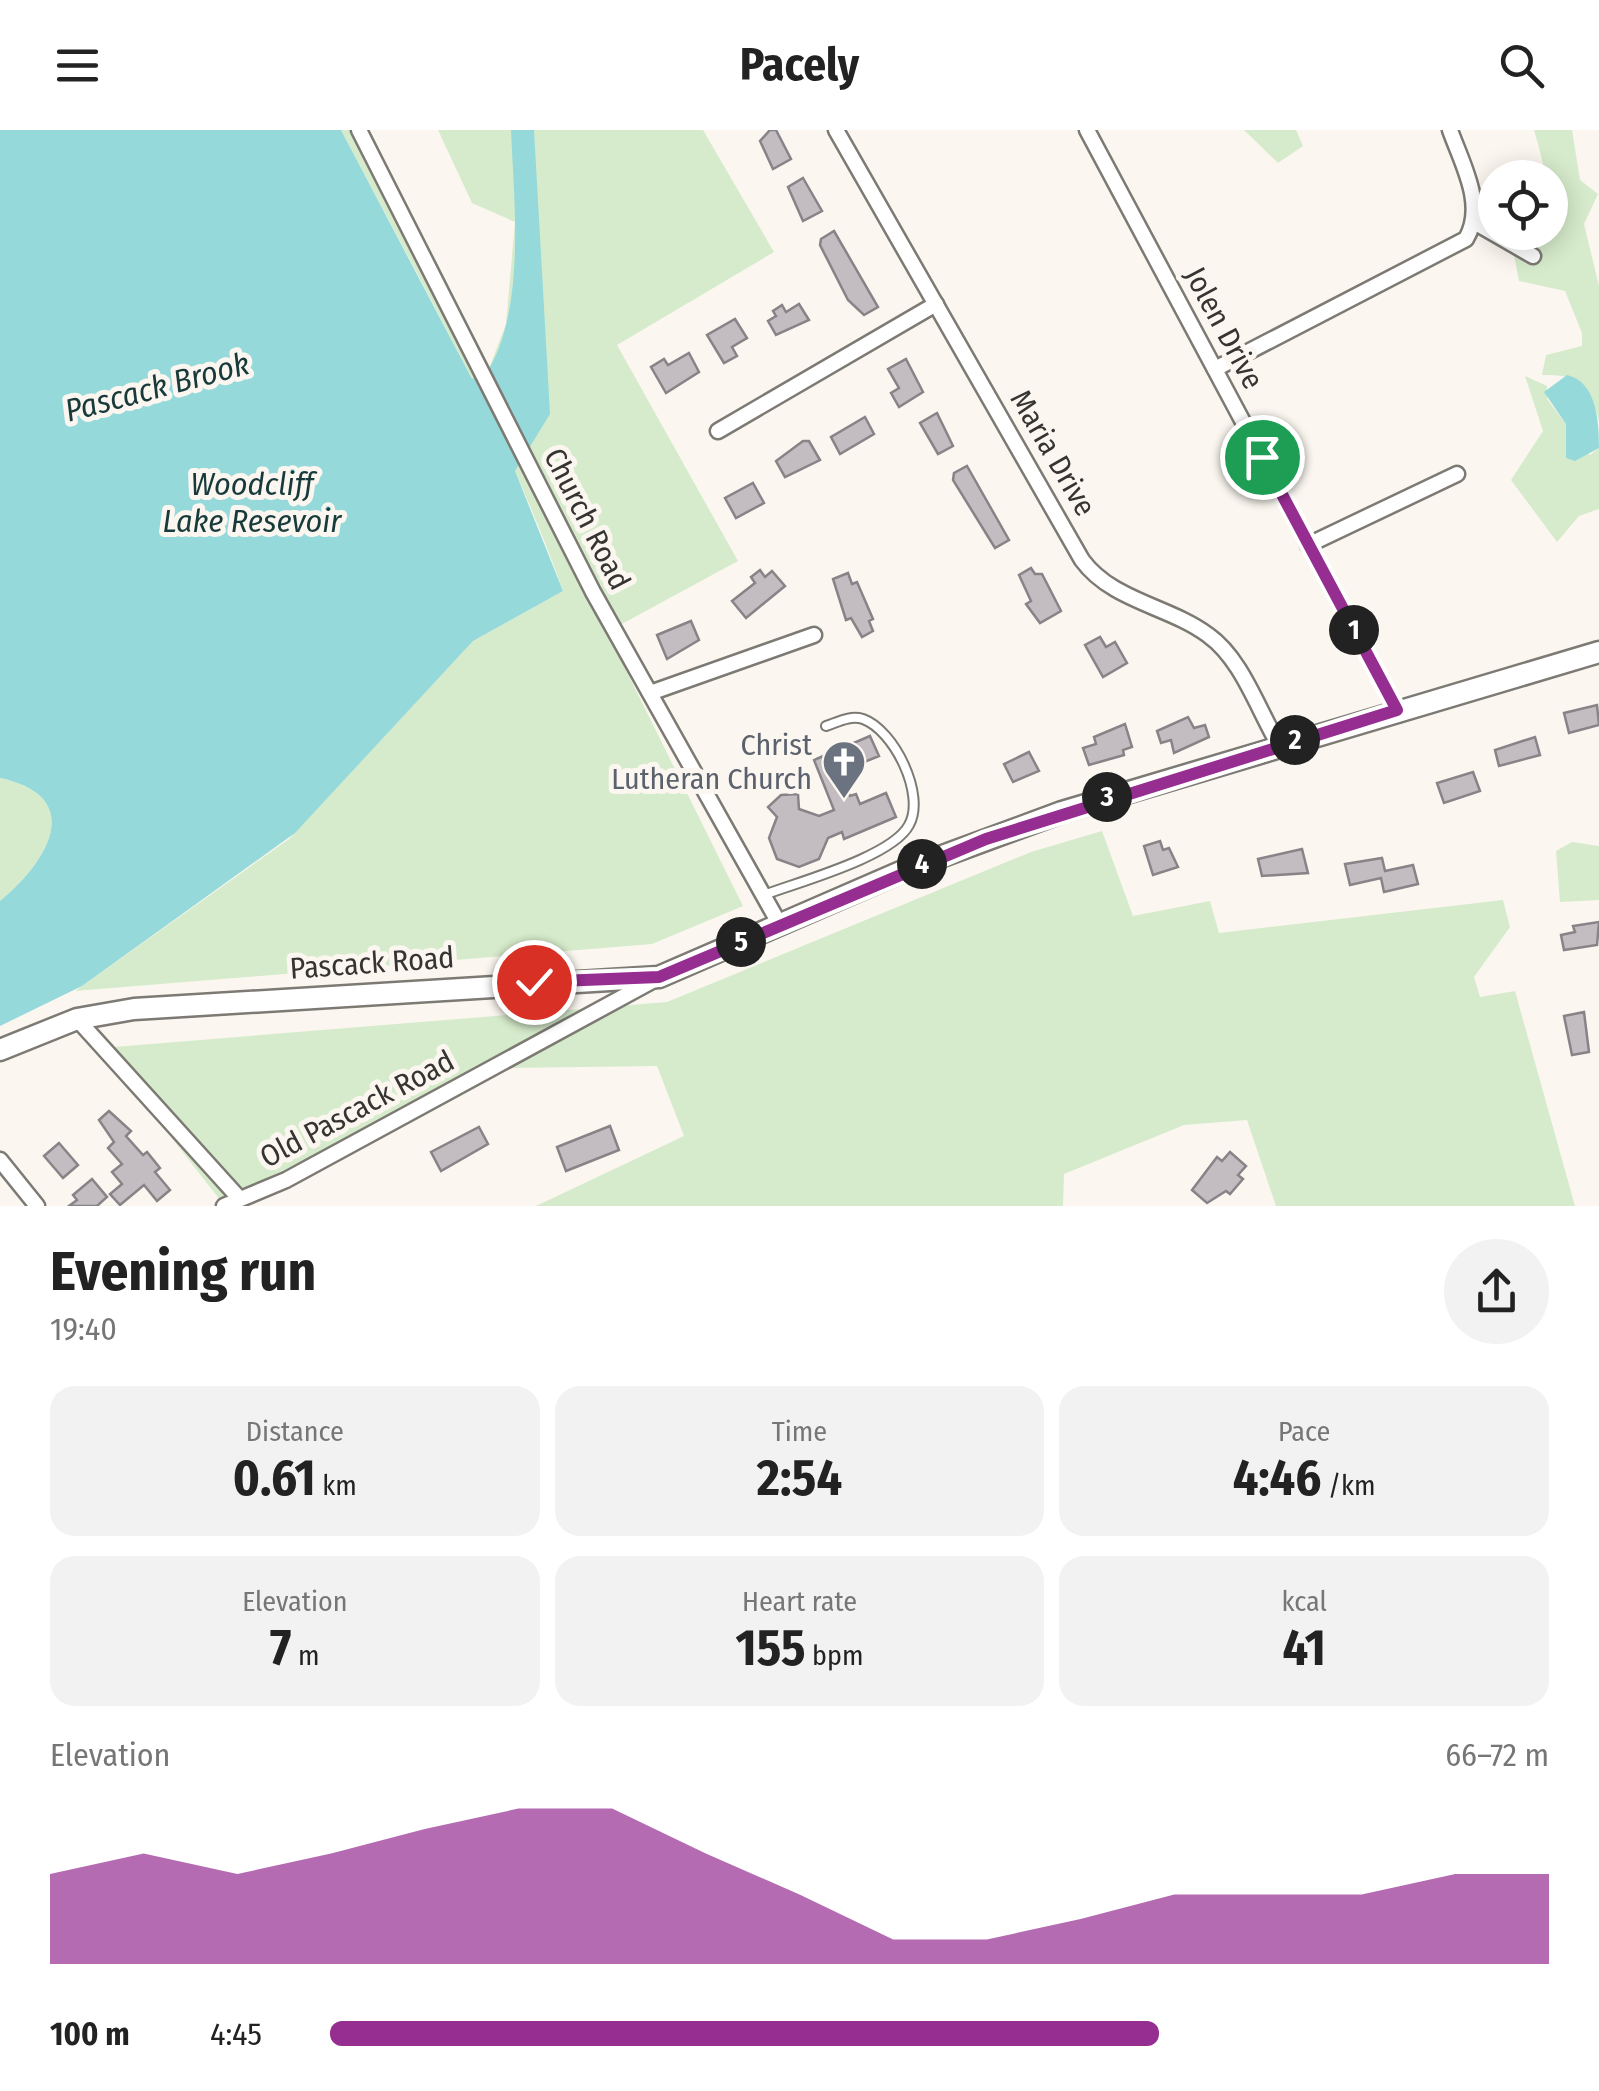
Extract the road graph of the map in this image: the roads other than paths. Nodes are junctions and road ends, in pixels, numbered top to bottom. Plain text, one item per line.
1 (360, 130) edge
2 (1087, 130) edge
3 (1450, 130) edge
4 (843, 132) edge
5 (1474, 222) junction
6 (1533, 256) dead end
7 (936, 304) junction
8 (1215, 369) junction
9 (718, 432) dead end
10 (1458, 474) dead end
11 (1308, 545) junction
12 (814, 635) dead end
13 (1599, 652) edge
14 (650, 694) junction
15 (1397, 710) junction
16 (826, 726) dead end
17 (1279, 745) junction
18 (764, 895) junction
19 (780, 925) junction
20 (659, 977) junction
21 (77, 1019) junction
22 (0, 1050) edge
23 (0, 1160) edge
24 (238, 1198) junction
25 (37, 1206) edge
26 (224, 1206) edge

1 - 14 street, Church Road
2 - 8 street, Jolen Drive
3 - 5 street
4 - 7 street, Maria Drive
5 - 6 street
5 - 8 street
7 - 9 street
7 - 17 street, Maria Drive
8 - 11 street, Jolen Drive
10 - 11 street
11 - 15 street, Jolen Drive
12 - 14 street
13 - 15 street, Pascack Road
14 - 18 street, Church Road
15 - 17 street, Pascack Road
16 - 18 lane
17 - 19 street, Pascack Road
18 - 19 street, Church Road
19 - 20 street, Pascack Road
20 - 21 street, Pascack Road
20 - 24 street, Old Pascack Road
21 - 22 street, Pascack Road
21 - 24 street, Old Pascack Road
23 - 25 street
24 - 26 street

